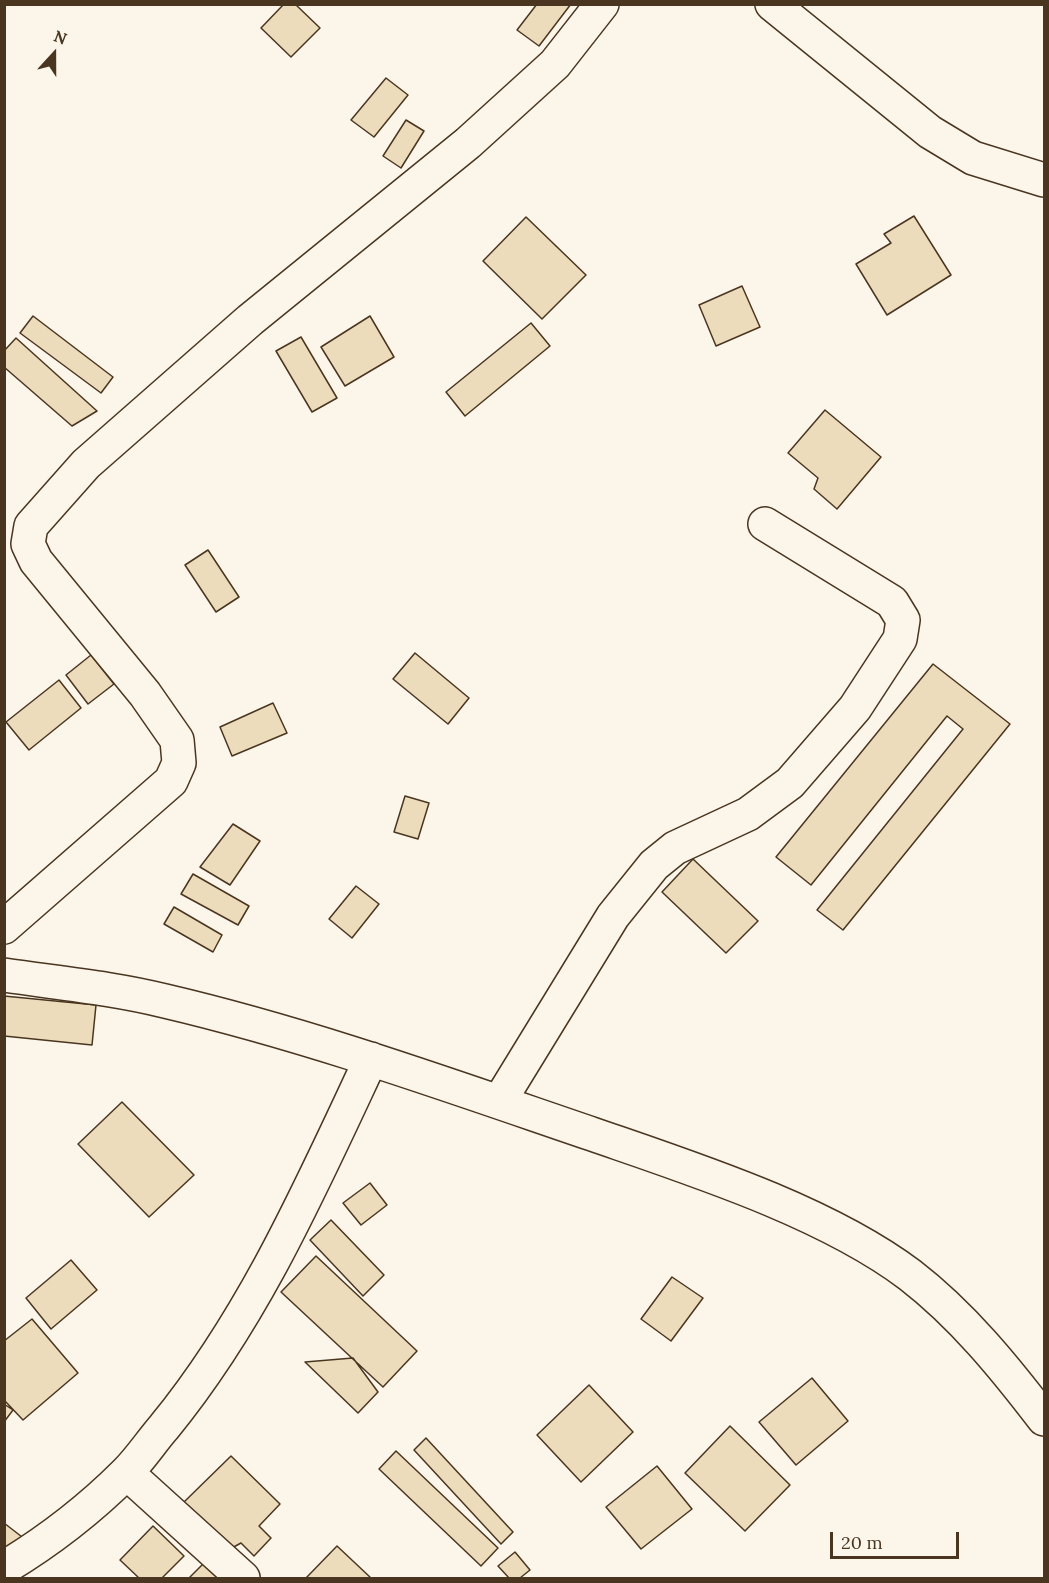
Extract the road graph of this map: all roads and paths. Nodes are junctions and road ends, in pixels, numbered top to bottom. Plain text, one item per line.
1 (602, 4) edge
2 (772, 4) edge
3 (1044, 180) edge
4 (765, 524) dead end
5 (4, 927) edge
6 (4, 975) edge
7 (371, 1059) junction
8 (499, 1102) junction
9 (1044, 1419) edge
10 (127, 1473) junction
11 (4, 1568) edge
12 (243, 1578) edge

1 - 5 street
2 - 3 street
4 - 8 street
6 - 7 street
7 - 8 street
7 - 10 street
8 - 9 street
10 - 11 street
10 - 12 street

